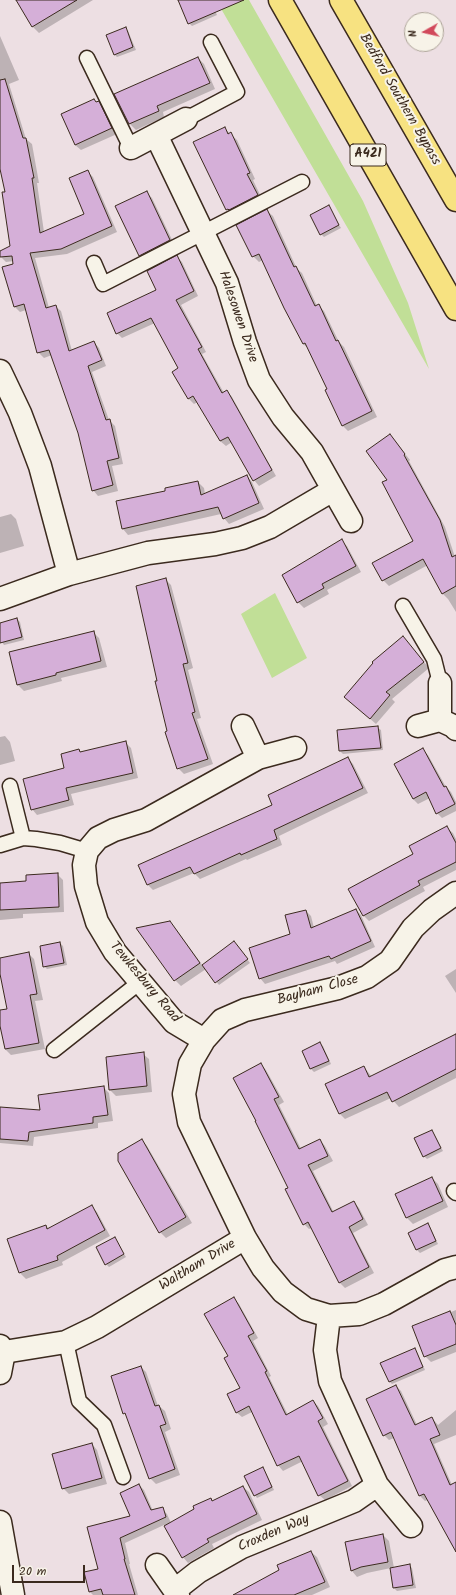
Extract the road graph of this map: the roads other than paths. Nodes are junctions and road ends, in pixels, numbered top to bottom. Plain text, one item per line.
1 (280, 0) edge
2 (341, 0) edge
3 (211, 42) dead end
4 (87, 58) dead end
5 (186, 119) joint
6 (156, 135) junction
7 (131, 148) joint
8 (302, 182) dead end
9 (456, 200) edge
10 (203, 233) junction
11 (94, 263) dead end
12 (456, 309) edge
13 (0, 371) edge
14 (333, 490) junction
15 (351, 521) dead end
16 (68, 574) junction
17 (0, 599) edge
18 (403, 606) dead end
19 (440, 683) joint
20 (448, 725) edge
21 (243, 726) dead end
22 (418, 726) dead end
23 (296, 748) dead end
24 (258, 758) junction
25 (10, 786) dead end
26 (23, 838) junction
27 (0, 845) edge
28 (87, 852) junction
29 (456, 893) edge
30 (140, 982) junction
31 (204, 1040) junction
32 (54, 1050) dead end
33 (245, 1238) junction
34 (456, 1267) edge
35 (329, 1316) junction
36 (66, 1342) junction
37 (1, 1357) edge
38 (123, 1476) dead end
39 (377, 1485) junction
40 (0, 1522) edge
41 (411, 1526) dead end
42 (157, 1565) dead end
43 (176, 1592) edge
44 (13, 1595) edge

1 - 12 highway, A421
2 - 9 highway, Bedford Southern Bypass
3 - 5 lane
4 - 7 lane
5 - 6 street
6 - 7 street
6 - 10 street, Halesowen Drive
8 - 10 lane
10 - 11 lane
10 - 14 street, Halesowen Drive
13 - 16 street
14 - 15 street, Halesowen Drive
14 - 16 street
16 - 17 street
18 - 19 lane
19 - 20 street
20 - 22 street
21 - 24 street
23 - 24 street
24 - 28 street
25 - 26 lane
26 - 27 lane
26 - 28 lane
28 - 30 street, Tewkesbury Road
29 - 31 street, Bayham Close
30 - 31 street, Tewkesbury Road
30 - 32 lane
31 - 33 street
33 - 35 street, Waltham Drive
33 - 36 street, Waltham Drive
34 - 35 street, Waltham Drive
35 - 39 street
36 - 37 street, Waltham Drive
36 - 38 lane
39 - 41 street
39 - 43 street, Croxden Way
40 - 44 street
42 - 43 street, Croxden Way

